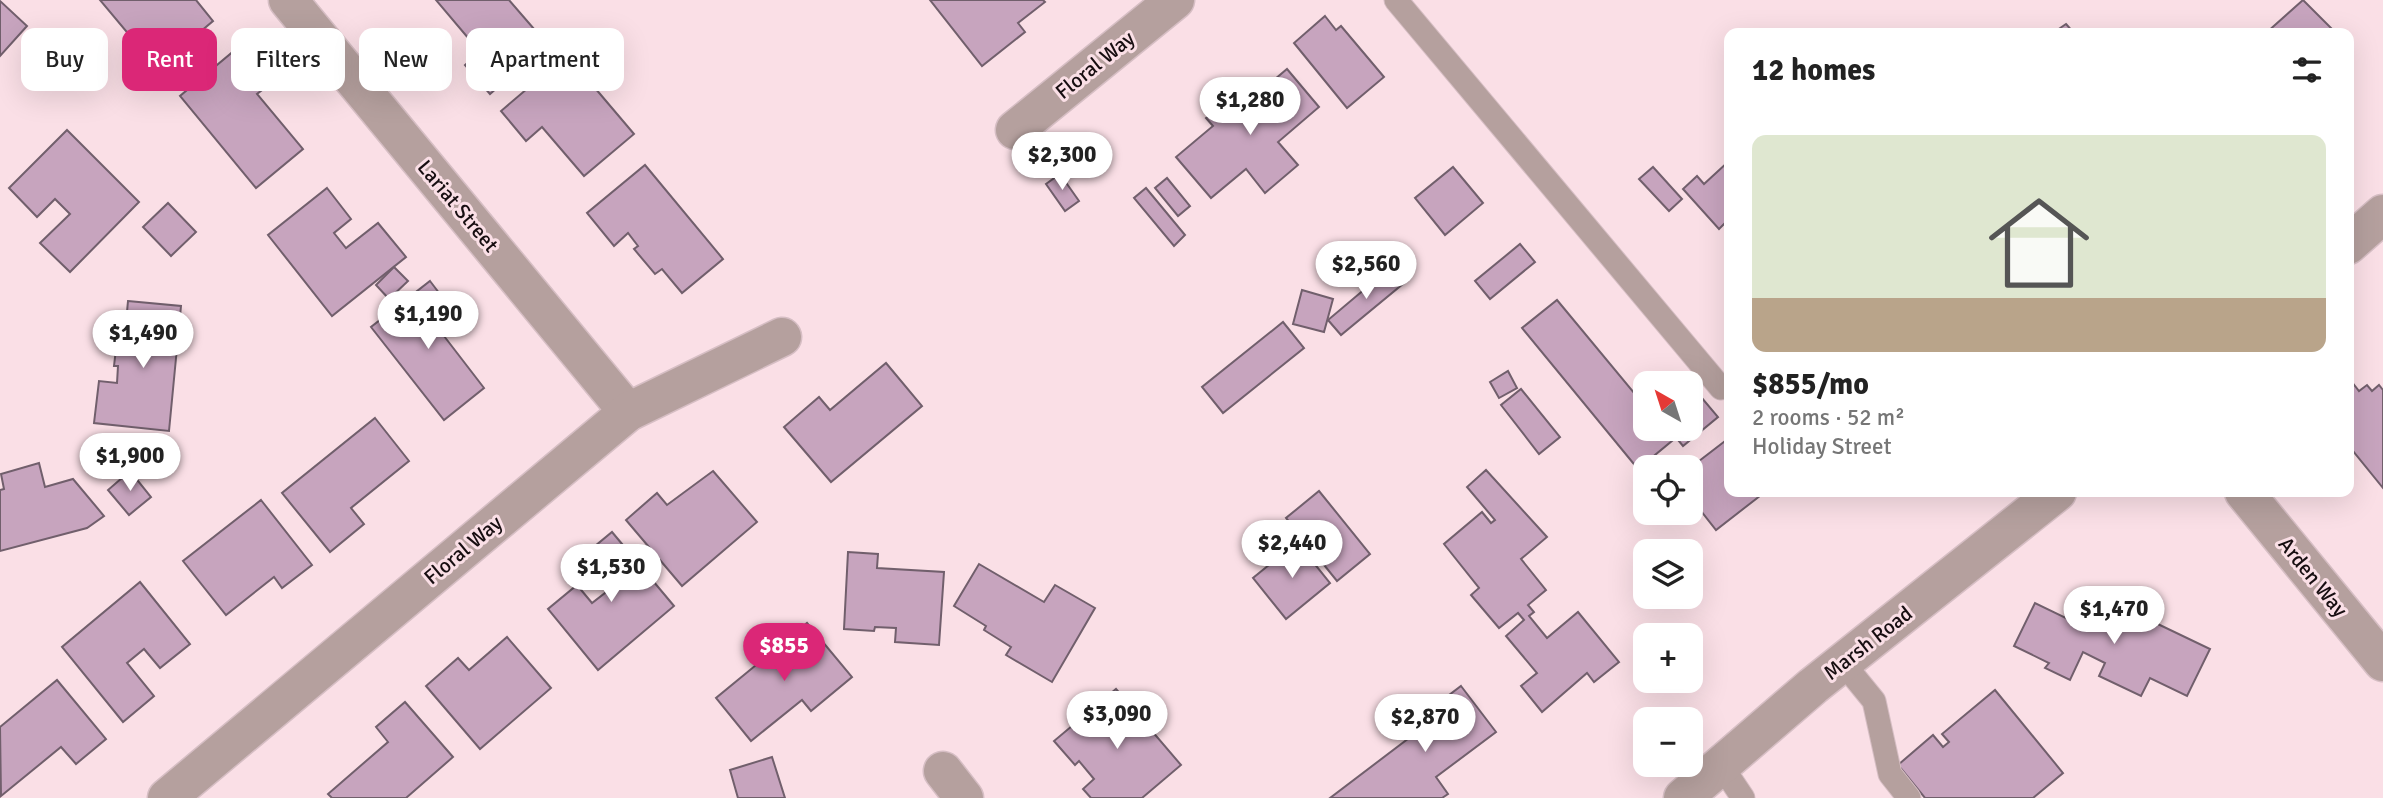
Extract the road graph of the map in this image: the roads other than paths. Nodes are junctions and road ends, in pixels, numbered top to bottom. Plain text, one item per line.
1 (288, 0) edge
2 (1175, 0) edge
3 (1396, 0) edge
4 (1015, 130) dead end
5 (2383, 214) edge
6 (2354, 240) edge
7 (782, 337) dead end
8 (1721, 388) dead end
9 (628, 412) junction
10 (2051, 497) edge
11 (2248, 497) edge
12 (2383, 662) edge
13 (1843, 663) junction
14 (1721, 765) junction
15 (167, 798) edge
16 (1683, 798) edge
17 (1743, 798) edge
18 (1909, 798) edge

1 - 9 street, Lariat Street
2 - 4 street, Floral Way
3 - 8 lane
5 - 6 street
7 - 9 street, Floral Way
9 - 15 street, Floral Way
10 - 13 street, Marsh Road
11 - 12 street, Arden Way
13 - 14 street, Marsh Road
13 - 18 lane
14 - 16 street, Marsh Road
14 - 17 lane

